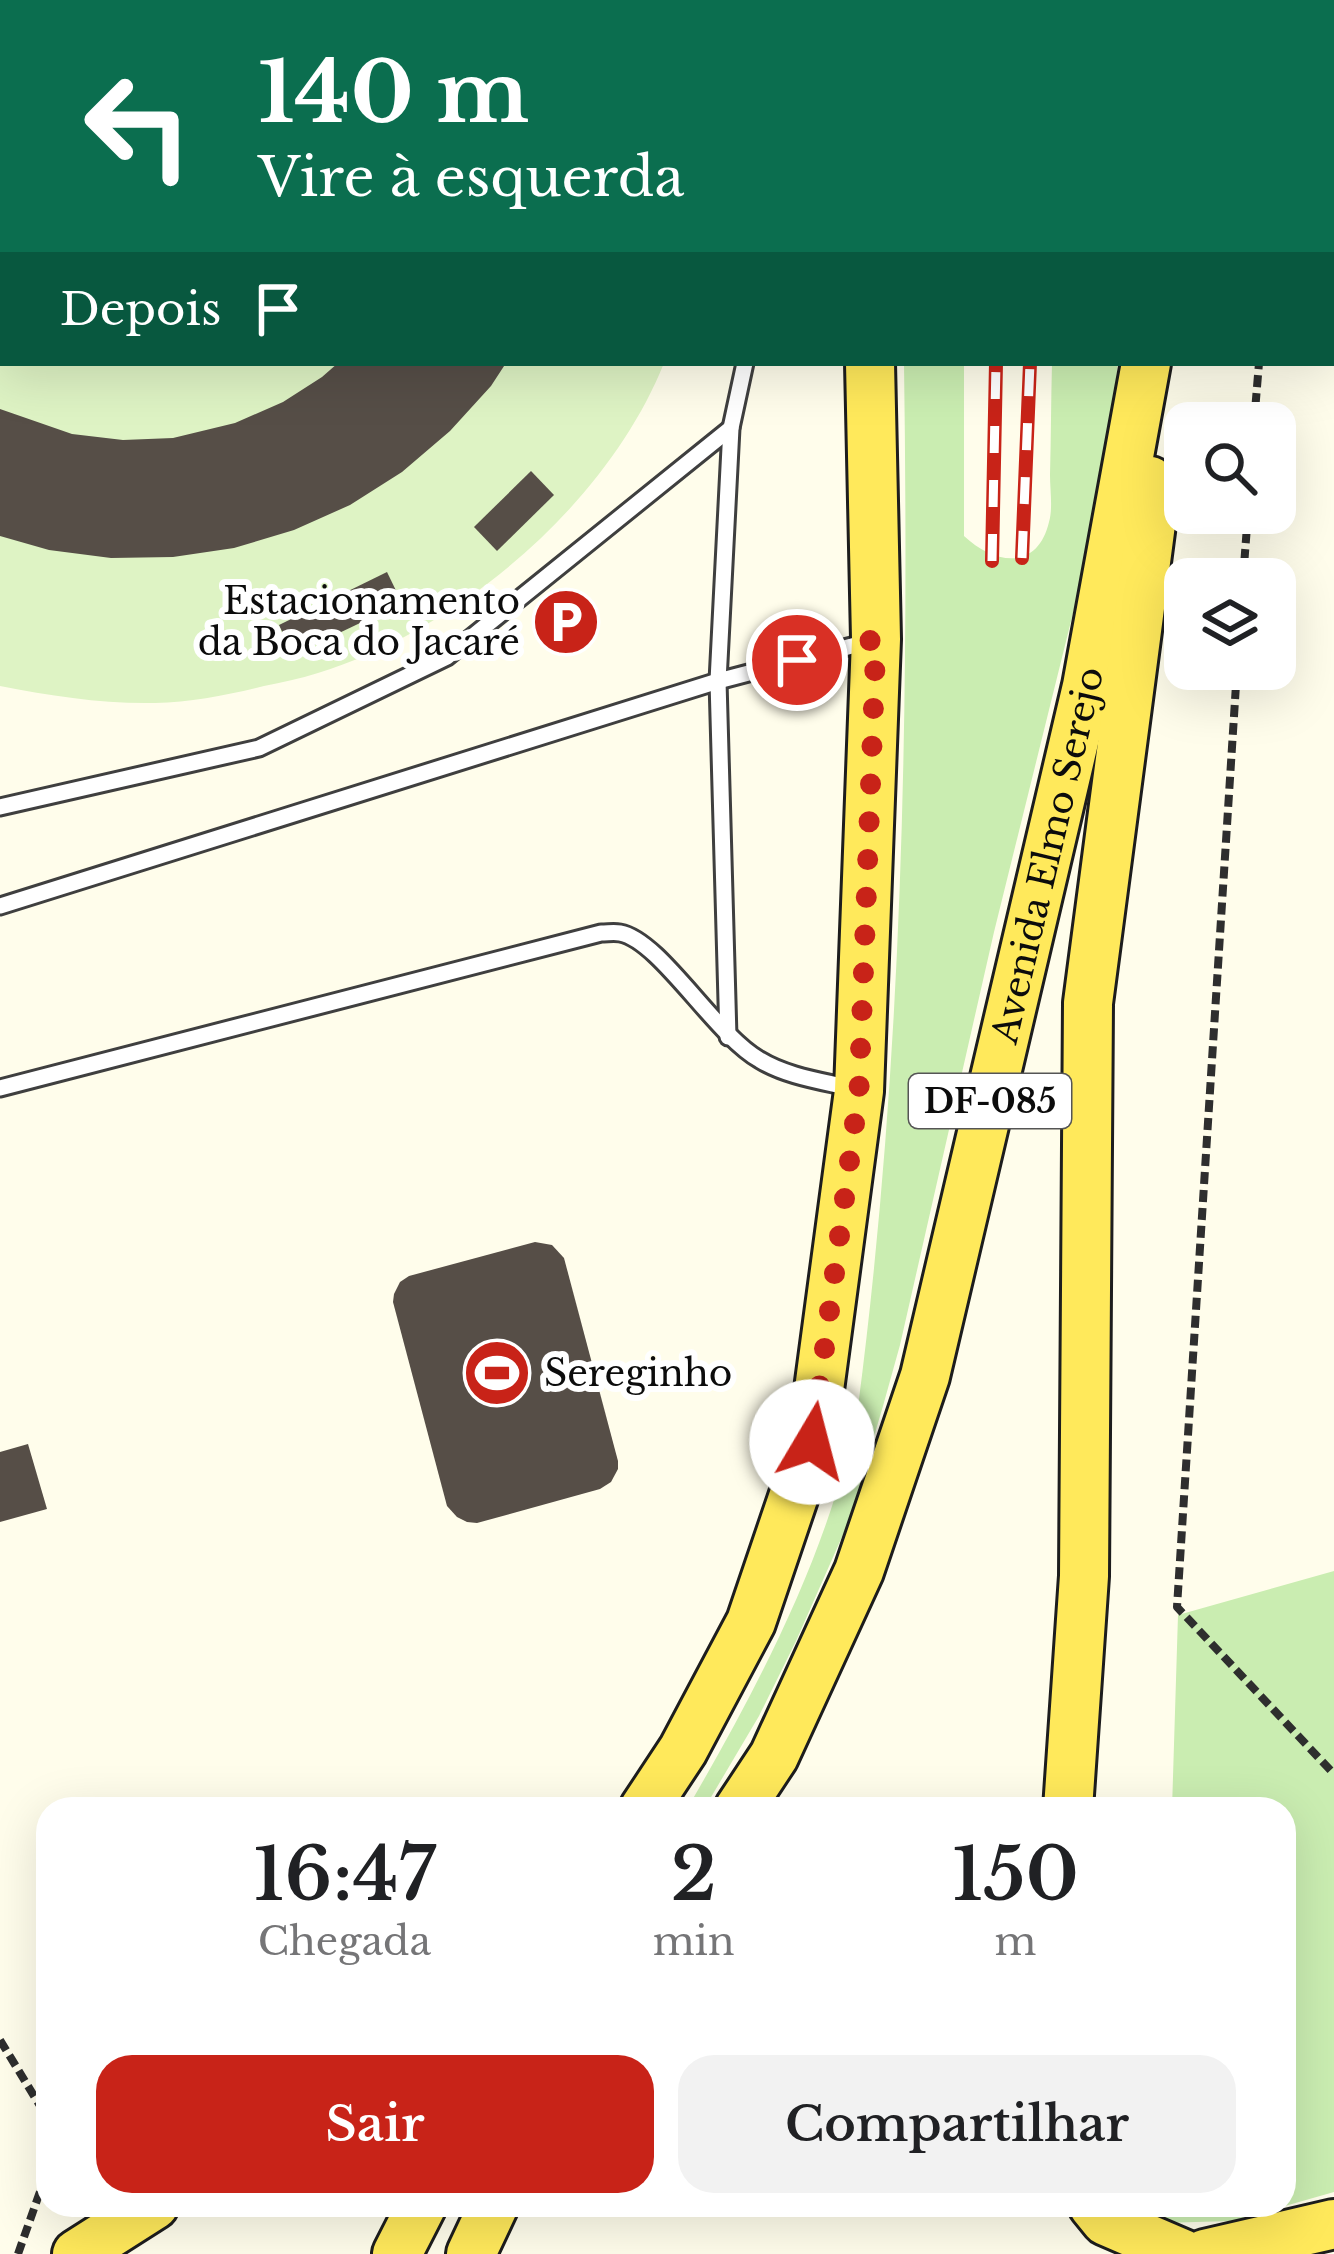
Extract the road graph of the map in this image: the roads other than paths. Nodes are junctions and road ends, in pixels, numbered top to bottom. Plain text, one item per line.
1 (744, 366) edge
2 (870, 366) edge
3 (1145, 370) edge
4 (731, 428) junction
5 (876, 639) junction
6 (718, 681) junction
7 (0, 806) edge
8 (0, 906) edge
9 (728, 1037) junction
10 (0, 1088) edge
11 (859, 1090) junction
12 (652, 1797) edge
13 (747, 1797) edge
14 (1069, 1797) edge
15 (135, 2217) edge
16 (416, 2217) edge
17 (488, 2217) edge
18 (1103, 2217) edge
19 (1334, 2224) edge
20 (77, 2254) edge
21 (397, 2254) edge
22 (471, 2254) edge
23 (1184, 2254) edge
24 (1205, 2254) edge

1 - 4 lane
2 - 5 main road, DF-085
3 - 13 main road, Avenida Elmo Serejo / DF-085
3 - 14 main road
4 - 6 lane
4 - 7 lane
5 - 6 lane
5 - 11 main road, DF-085
6 - 8 lane
6 - 9 lane
9 - 10 lane
9 - 11 lane
11 - 12 main road, DF-085
15 - 20 main road
16 - 21 main road
17 - 22 main road
18 - 23 main road
19 - 24 main road

